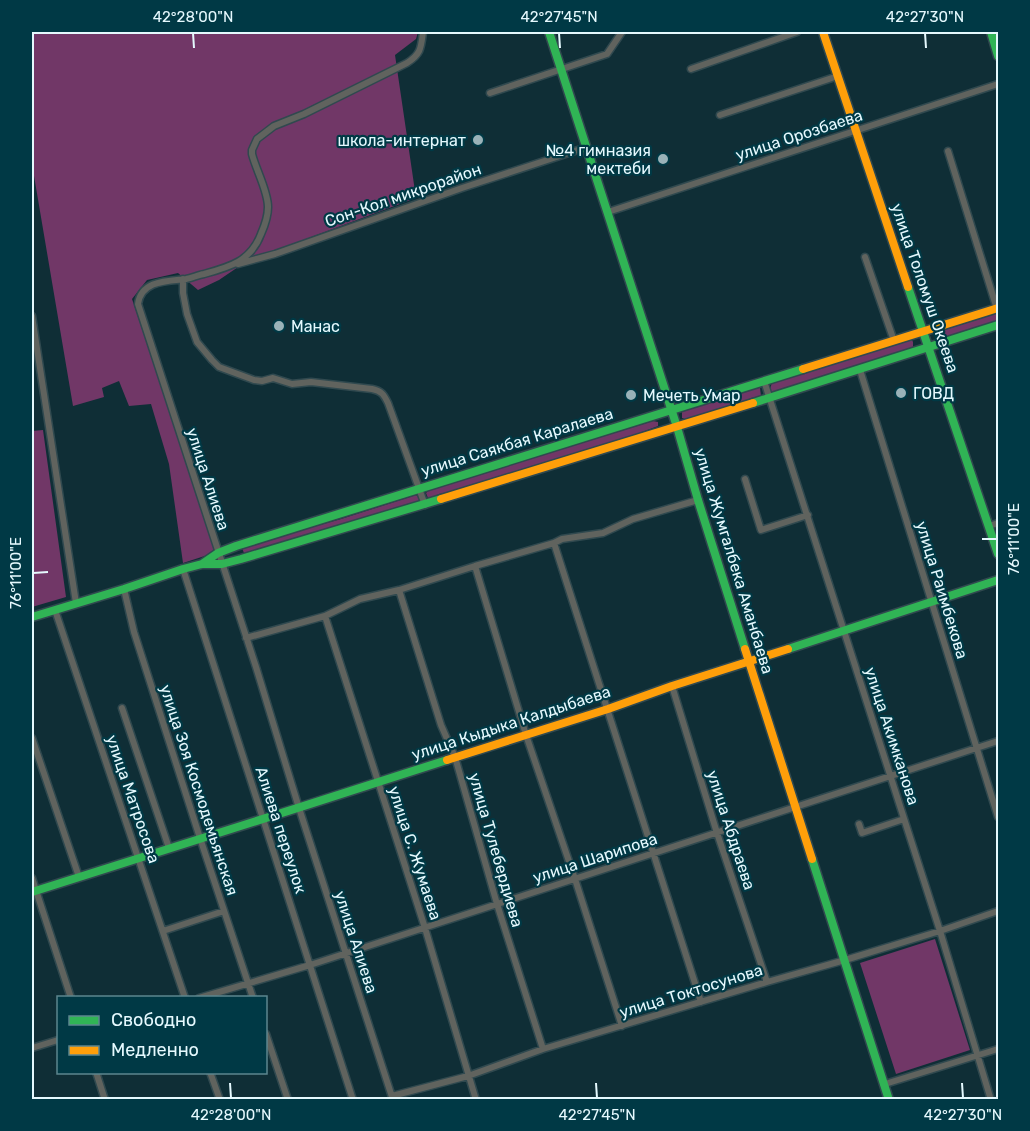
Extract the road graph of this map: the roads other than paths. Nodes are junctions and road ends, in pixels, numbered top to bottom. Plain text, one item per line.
1 (423, 32) edge
2 (549, 32) edge
3 (622, 32) edge
4 (797, 32) edge
5 (823, 32) edge
6 (991, 32) edge
7 (999, 56) edge
8 (561, 68) junction
9 (691, 69) dead end
10 (838, 76) junction
11 (999, 84) edge
12 (490, 93) dead end
13 (720, 115) dead end
14 (856, 131) junction
15 (587, 147) junction
16 (948, 151) dead end
17 (608, 212) junction
18 (865, 257) dead end
19 (228, 267) junction
20 (183, 279) junction
21 (998, 308) edge
22 (32, 316) edge
23 (998, 326) edge
24 (924, 332) junction
25 (894, 341) junction
26 (929, 348) junction
27 (860, 370) junction
28 (764, 381) junction
29 (769, 399) junction
30 (671, 410) junction
31 (677, 427) junction
32 (745, 479) dead end
33 (418, 489) junction
34 (698, 500) junction
35 (424, 505) junction
36 (808, 515) junction
37 (994, 525) edge
38 (554, 543) junction
39 (218, 553) junction
40 (999, 554) edge
41 (202, 564) junction
42 (222, 564) junction
43 (475, 566) junction
44 (183, 569) junction
45 (999, 580) edge
46 (124, 589) junction
47 (399, 590) junction
48 (932, 602) junction
49 (76, 603) junction
50 (55, 610) junction
51 (325, 616) junction
52 (32, 617) edge
53 (844, 630) junction
54 (246, 638) junction
55 (750, 662) junction
56 (672, 686) junction
57 (122, 708) dead end
58 (608, 709) junction
59 (526, 735) junction
60 (32, 738) edge
61 (999, 741) edge
62 (977, 748) junction
63 (455, 757) junction
64 (890, 777) junction
65 (378, 782) junction
66 (796, 807) junction
67 (299, 808) junction
68 (999, 818) edge
69 (263, 819) junction
70 (904, 819) junction
71 (859, 824) dead end
72 (717, 833) junction
73 (200, 838) junction
74 (169, 848) junction
75 (653, 853) junction
76 (138, 858) junction
77 (79, 877) junction
78 (32, 878) edge
79 (575, 879) junction
80 (34, 891) edge
81 (497, 904) junction
82 (225, 911) junction
83 (999, 911) edge
84 (425, 927) junction
85 (163, 931) junction
86 (940, 931) junction
87 (346, 953) junction
88 (845, 960) junction
89 (310, 965) junction
90 (248, 982) junction
91 (767, 982) junction
92 (71, 996) edge
93 (184, 996) edge
94 (205, 996) edge
95 (253, 996) edge
96 (701, 1002) junction
97 (622, 1026) junction
98 (267, 1037) edge
99 (57, 1040) edge
100 (32, 1048) edge
101 (543, 1049) junction
102 (999, 1049) edge
103 (978, 1056) junction
104 (97, 1074) edge
105 (211, 1074) edge
106 (468, 1076) junction
107 (885, 1084) junction
108 (392, 1098) edge
109 (105, 1100) edge
110 (220, 1100) edge
111 (288, 1100) edge
112 (353, 1100) edge
113 (476, 1100) edge
114 (889, 1100) edge
115 (991, 1100) edge

1 - 19 street, улица Алиева
2 - 8 street, улица Жумгалбека Аманбаева
3 - 8 street
4 - 9 street
5 - 10 street, улица Толомуш Океева
6 - 7 street
8 - 12 street
8 - 15 street, улица Жумгалбека Аманбаева
10 - 13 street
10 - 14 street, улица Толомуш Океева
11 - 14 street, улица Орозбаева
14 - 17 street, улица Орозбаева
14 - 24 street, улица Толомуш Океева
15 - 17 street, улица Жумгалбека Аманбаева
15 - 19 street, Сон-Кол микрорайон
16 - 21 street
17 - 30 street, улица Жумгалбека Аманбаева
18 - 25 street
19 - 20 street, улица Алиева
20 - 33 street
20 - 39 street, улица Алиева
21 - 24 street, улица Саякбая Каралаева
22 - 49 street
23 - 26 street, улица Саякбая Каралаева
24 - 25 street, улица Саякбая Каралаева
24 - 26 street, улица Толомуш Океева
25 - 28 street, улица Саякбая Каралаева
26 - 27 street, улица Саякбая Каралаева
26 - 37 street, улица Толомуш Океева
27 - 29 street, улица Саякбая Каралаева
27 - 48 street, улица Раимбекова
28 - 29 street, улица Акимканова
28 - 30 street, улица Саякбая Каралаева
29 - 31 street, улица Саякбая Каралаева
29 - 36 street, улица Акимканова
30 - 31 street, улица Жумгалбека Аманбаева
30 - 33 street, улица Саякбая Каралаева
31 - 34 street, улица Жумгалбека Аманбаева
31 - 35 street, улица Саякбая Каралаева
32 - 36 street
33 - 35 street
33 - 39 street, улица Саякбая Каралаева
34 - 38 street
34 - 55 street, улица Жумгалбека Аманбаева
35 - 42 street, улица Саякбая Каралаева
36 - 53 street, улица Акимканова
37 - 40 street, улица Толомуш Океева
38 - 43 street
38 - 58 street
39 - 41 street, улица Саякбая Каралаева
39 - 42 street, улица Алиева
41 - 42 street, улица Саякбая Каралаева
41 - 44 street
42 - 54 street, улица Алиева
43 - 47 street
43 - 59 street
44 - 46 street
44 - 69 street, Алиева переулок
45 - 48 street, улица Кыдыка Калдыбаева
46 - 49 street
46 - 73 street, улица Зоя Космодемьянская
47 - 51 street
47 - 63 street, улица Тулебердиева
48 - 53 street, улица Кыдыка Калдыбаева
48 - 62 street, улица Раимбекова
49 - 50 street
50 - 52 street
50 - 76 street, улица Матросова
51 - 54 street
51 - 65 street, улица С. Жумаева
53 - 55 street, улица Кыдыка Калдыбаева
53 - 64 street, улица Акимканова
54 - 67 street, улица Алиева
55 - 56 street, улица Кыдыка Калдыбаева
55 - 66 street, улица Жумгалбека Аманбаева
56 - 58 street, улица Кыдыка Калдыбаева
56 - 72 street, улица Абдраева
57 - 74 street
58 - 59 street, улица Кыдыка Калдыбаева
58 - 75 street
59 - 63 street, улица Кыдыка Калдыбаева
59 - 79 street
60 - 77 street
61 - 62 street, улица Шарипова
62 - 64 street, улица Шарипова
62 - 68 street, улица Раимбекова
63 - 65 street, улица Кыдыка Калдыбаева
63 - 81 street, улица Тулебердиева
64 - 66 street, улица Шарипова
64 - 70 street, улица Акимканова
65 - 67 street, улица Кыдыка Калдыбаева
65 - 84 street, улица С. Жумаева
66 - 72 street, улица Шарипова
66 - 88 street, улица Жумгалбека Аманбаева
67 - 69 street, улица Кыдыка Калдыбаева
67 - 87 street, улица Алиева
69 - 73 street, улица Кыдыка Калдыбаева
69 - 89 street, Алиева переулок
70 - 71 street
70 - 86 street, улица Акимканова
72 - 75 street, улица Шарипова
72 - 91 street, улица Абдраева
73 - 74 street, улица Кыдыка Калдыбаева
73 - 82 street, улица Зоя Космодемьянская
74 - 76 street, улица Кыдыка Калдыбаева
75 - 79 street, улица Шарипова
75 - 96 street
76 - 77 street, улица Кыдыка Калдыбаева
76 - 85 street, улица Матросова
77 - 80 street, улица Кыдыка Калдыбаева
78 - 80 street
79 - 81 street, улица Шарипова
79 - 97 street
80 - 92 street
81 - 84 street, улица Шарипова
81 - 101 street, улица Тулебердиева
82 - 85 street
82 - 90 street, улица Зоя Космодемьянская
83 - 86 street, улица Токтосунова
84 - 87 street, улица Шарипова
84 - 106 street, улица С. Жумаева
85 - 93 street, улица Матросова
86 - 88 street, улица Токтосунова
86 - 103 street, улица Акимканова
87 - 89 street, улица Шарипова
87 - 108 street, улица Алиева
88 - 91 street, улица Токтосунова
88 - 107 street, улица Жумгалбека Аманбаева
89 - 90 street, улица Шарипова
89 - 112 street, Алиева переулок
90 - 94 street, улица Шарипова
90 - 95 street, улица Зоя Космодемьянская
91 - 96 street, улица Токтосунова
96 - 97 street, улица Токтосунова
97 - 101 street, улица Токтосунова
98 - 111 street
99 - 100 street
101 - 106 street, улица Токтосунова
102 - 103 street
103 - 107 street
103 - 115 street, улица Акимканова
104 - 109 street
105 - 110 street
106 - 108 street, улица Токтосунова
106 - 113 street, улица С. Жумаева
107 - 114 street, улица Жумгалбека Аманбаева

